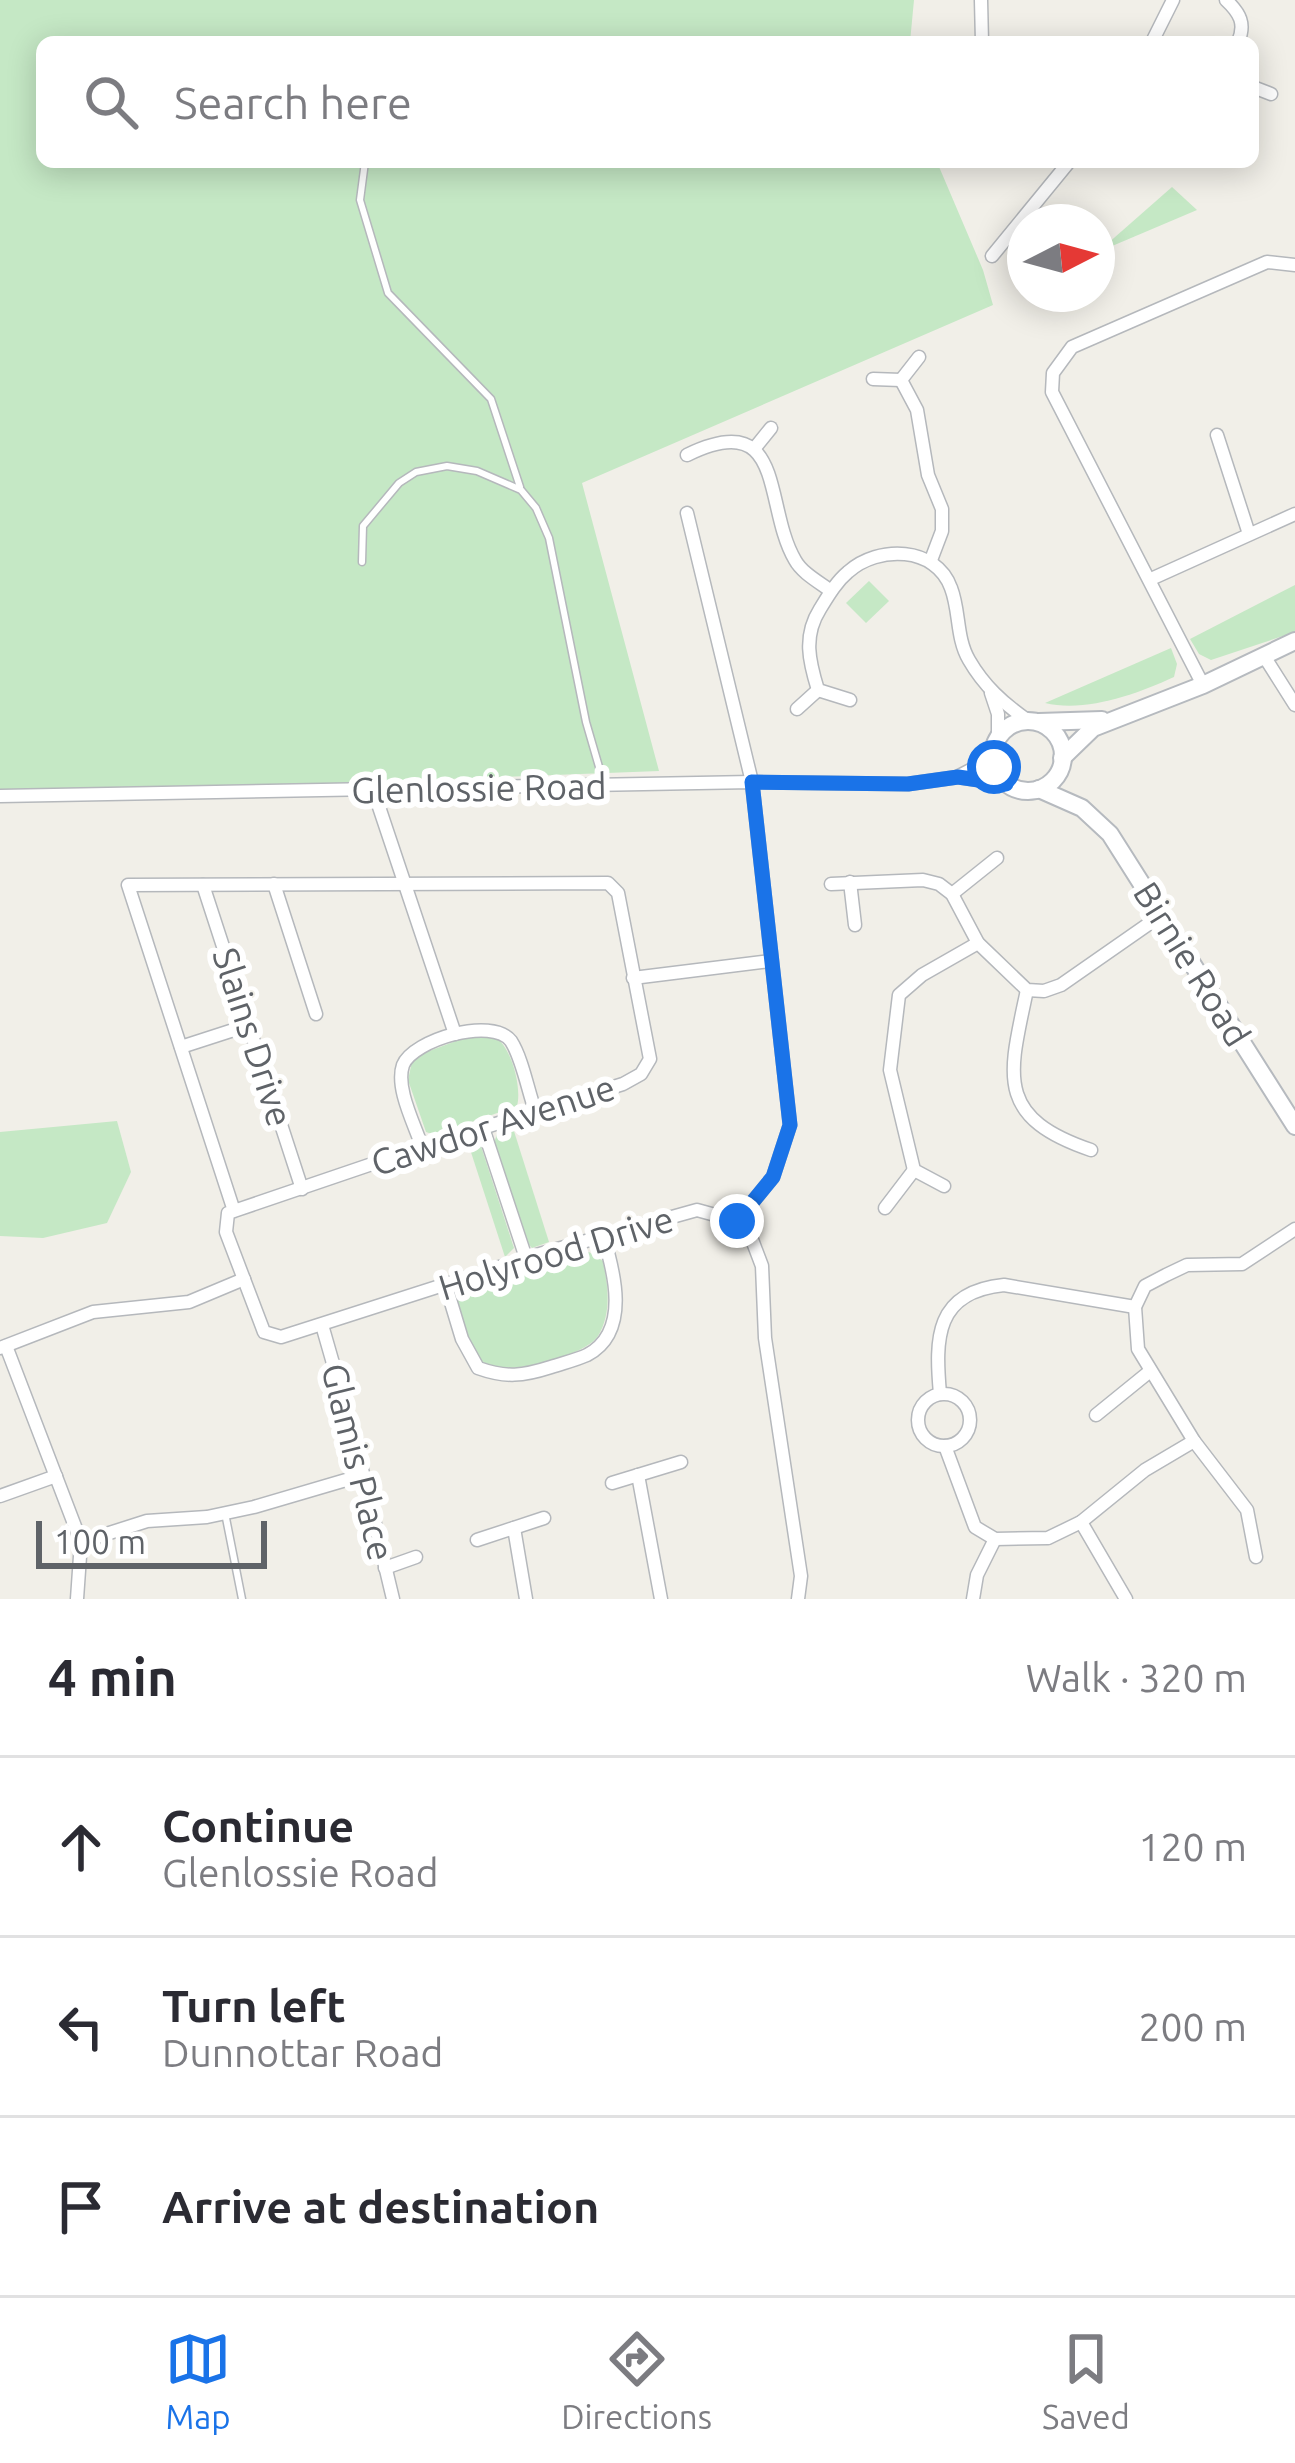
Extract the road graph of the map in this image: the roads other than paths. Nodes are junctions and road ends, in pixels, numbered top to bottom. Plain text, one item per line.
1 (981, 0) edge
2 (1173, 0) edge
3 (1226, 0) edge
4 (982, 36) edge
5 (1155, 36) edge
6 (1241, 36) edge
7 (1259, 89) edge
8 (1271, 94) dead end
9 (364, 168) edge
10 (1061, 168) edge
11 (992, 256) dead end
12 (1295, 265) edge
13 (920, 357) dead end
14 (873, 379) dead end
15 (901, 380) junction
16 (771, 428) dead end
17 (1216, 435) dead end
18 (754, 449) junction
19 (688, 455) dead end
20 (521, 490) junction
21 (687, 513) dead end
22 (1295, 514) edge
23 (1249, 534) junction
24 (931, 560) junction
25 (362, 562) dead end
26 (1151, 579) junction
27 (831, 591) junction
28 (1295, 641) edge
29 (1264, 656) junction
30 (1203, 685) junction
31 (818, 690) junction
32 (991, 692) junction
33 (850, 700) dead end
34 (1295, 705) edge
35 (797, 709) dead end
36 (1115, 718) junction
37 (1033, 721) junction
38 (996, 741) junction
39 (1062, 761) junction
40 (958, 777) junction
41 (752, 782) junction
42 (1006, 784) junction
43 (605, 788) junction
44 (373, 789) junction
45 (1039, 789) junction
46 (0, 796) edge
47 (1082, 808) junction
48 (997, 858) dead end
49 (402, 882) junction
50 (850, 882) junction
51 (274, 884) junction
52 (831, 884) dead end
53 (203, 885) junction
54 (952, 894) junction
55 (1160, 916) junction
56 (855, 925) dead end
57 (978, 943) junction
58 (770, 961) junction
59 (633, 978) junction
60 (1027, 990) junction
61 (316, 1014) dead end
62 (249, 1025) junction
63 (455, 1034) junction
64 (181, 1047) junction
65 (536, 1113) junction
66 (1295, 1126) edge
67 (483, 1128) junction
68 (422, 1147) junction
69 (1091, 1150) dead end
70 (914, 1170) junction
71 (944, 1186) dead end
72 (302, 1189) junction
73 (885, 1208) dead end
74 (234, 1211) junction
75 (737, 1221) junction
76 (1295, 1229) edge
77 (603, 1235) junction
78 (526, 1258) junction
79 (244, 1279) junction
80 (446, 1286) junction
81 (1135, 1306) junction
82 (322, 1325) junction
83 (3, 1347) edge
84 (1149, 1372) junction
85 (940, 1394) junction
86 (1096, 1414) dead end
87 (1194, 1442) junction
88 (945, 1446) junction
89 (681, 1462) dead end
90 (363, 1475) junction
91 (638, 1475) junction
92 (56, 1476) junction
93 (612, 1483) dead end
94 (0, 1496) edge
95 (225, 1514) junction
96 (544, 1518) dead end
97 (1081, 1522) junction
98 (514, 1528) junction
99 (995, 1539) junction
100 (477, 1540) dead end
101 (81, 1542) junction
102 (416, 1557) dead end
103 (1256, 1557) dead end
104 (385, 1568) junction
105 (77, 1599) edge
106 (242, 1599) edge
107 (393, 1599) edge
108 (526, 1599) edge
109 (661, 1599) edge
110 (798, 1599) edge
111 (973, 1599) edge
112 (1126, 1599) edge

1 - 4 street
2 - 5 street
3 - 6 street
7 - 8 street
9 - 20 lane
10 - 11 street
12 - 26 street
13 - 15 street
14 - 15 street
15 - 24 street
16 - 18 street
17 - 23 street
18 - 19 street
18 - 27 street
20 - 25 lane
20 - 43 lane
21 - 41 street
22 - 23 street
23 - 26 street
24 - 27 street
24 - 32 street
26 - 30 street
27 - 31 street
28 - 29 street
29 - 30 street
29 - 34 street
30 - 36 street
31 - 33 street
31 - 35 street
32 - 37 street
32 - 38 street
36 - 37 street
36 - 39 street
37 - 38 street
37 - 39 street
38 - 40 street
38 - 42 street
39 - 45 street
39 - 47 street, Birnie Road
40 - 41 street, Glenlossie Road
40 - 42 street, Glenlossie Road
41 - 43 street, Glenlossie Road
41 - 58 street
42 - 45 street
43 - 44 street, Glenlossie Road
44 - 46 street, Glenlossie Road
44 - 49 street
45 - 47 street, Birnie Road
47 - 55 street, Birnie Road
48 - 54 street
49 - 51 street
49 - 59 street, Cawdor Avenue
49 - 63 street
50 - 52 street
50 - 54 street
50 - 56 street
51 - 53 street
51 - 61 street
53 - 62 street, Slains Drive
53 - 64 street
54 - 57 street
55 - 60 street
55 - 66 street, Birnie Road
57 - 60 street
57 - 70 street
58 - 59 street
58 - 75 street
59 - 65 street, Cawdor Avenue
60 - 69 street
62 - 64 street
62 - 72 street, Slains Drive
63 - 65 street
63 - 68 street
64 - 74 street
65 - 67 street, Cawdor Avenue
67 - 68 street, Cawdor Avenue
67 - 78 street
68 - 72 street, Cawdor Avenue
70 - 71 street
70 - 73 street
72 - 74 street, Cawdor Avenue
74 - 79 street
75 - 77 street, Holyrood Drive
75 - 110 street
76 - 81 street
77 - 78 street, Holyrood Drive
77 - 80 street
78 - 80 street, Holyrood Drive
79 - 82 street, Holyrood Drive
79 - 83 street
80 - 82 street, Holyrood Drive
81 - 84 street
81 - 85 street
82 - 90 street, Glamis Place
83 - 92 street
84 - 86 street
84 - 87 street
85 - 88 street
85 - 88 street
87 - 97 street
87 - 103 street
88 - 99 street
89 - 91 street
90 - 95 street
90 - 104 street, Glamis Place
91 - 93 street
91 - 109 street
92 - 94 street
92 - 101 street
95 - 101 street
95 - 106 lane
96 - 98 street
97 - 99 street
97 - 112 street
98 - 100 street
98 - 108 street
99 - 111 street
101 - 105 street
102 - 104 street
104 - 107 street, Glamis Place

